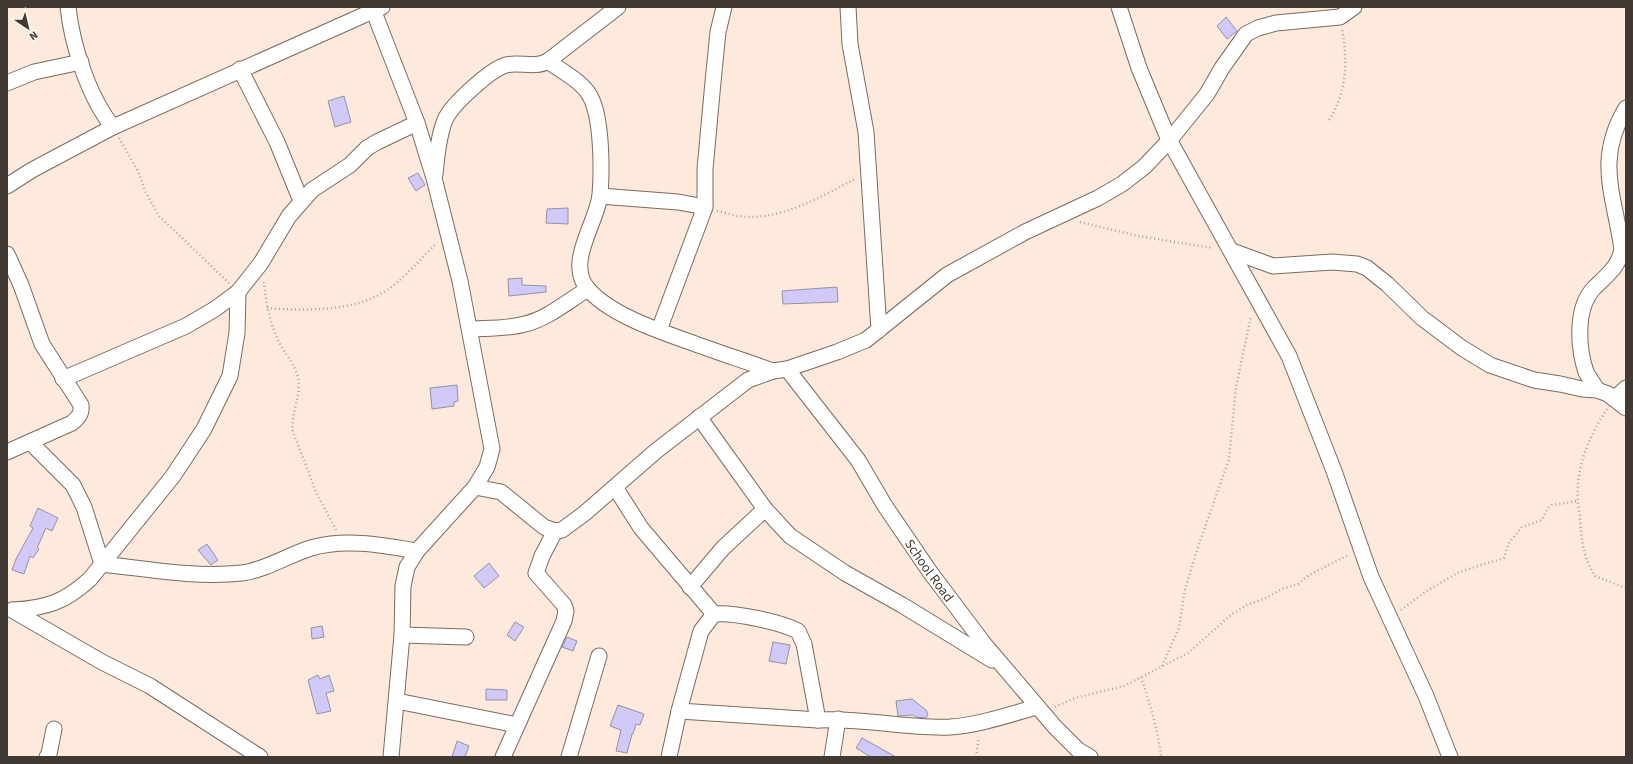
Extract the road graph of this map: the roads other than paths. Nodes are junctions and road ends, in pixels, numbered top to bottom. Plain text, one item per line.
1 (68, 7) edge
2 (618, 7) edge
3 (724, 7) edge
4 (848, 7) edge
5 (1119, 7) edge
6 (1320, 7) edge
7 (1354, 7) edge
8 (376, 8) edge
9 (1309, 19) junction
10 (81, 62) junction
11 (548, 62) junction
12 (240, 69) junction
13 (7, 83) edge
14 (1626, 108) edge
15 (102, 113) junction
16 (417, 123) junction
17 (113, 127) junction
18 (96, 137) junction
19 (1169, 141) junction
20 (434, 178) junction
21 (7, 186) edge
22 (600, 196) junction
23 (301, 201) junction
24 (705, 207) junction
25 (1232, 251) junction
26 (7, 254) edge
27 (588, 289) junction
28 (238, 292) junction
29 (470, 329) junction
30 (659, 330) junction
31 (879, 330) junction
32 (780, 370) junction
33 (63, 379) junction
34 (1626, 388) edge
35 (1597, 390) junction
36 (1620, 404) edge
37 (699, 417) junction
38 (30, 442) junction
39 (7, 452) edge
40 (475, 487) junction
41 (615, 487) junction
42 (765, 509) junction
43 (555, 531) junction
44 (417, 551) junction
45 (102, 564) junction
46 (690, 587) junction
47 (10, 608) edge
48 (714, 614) junction
49 (402, 635) junction
50 (466, 637) dead end
51 (599, 656) dead end
52 (1004, 668) junction
53 (397, 701) junction
54 (1039, 710) junction
55 (679, 711) junction
56 (838, 719) junction
57 (818, 720) junction
58 (517, 725) junction
59 (54, 728) dead end
60 (572, 756) edge
61 (47, 757) edge
62 (260, 757) edge
63 (391, 757) edge
64 (503, 757) edge
65 (669, 757) edge
66 (832, 757) edge
67 (1090, 757) edge
68 (1450, 757) edge

1 - 10 street
2 - 11 street
3 - 24 street
4 - 31 street
5 - 19 street
6 - 9 street
7 - 9 street
8 - 12 street
8 - 16 street
9 - 19 street
10 - 13 street
10 - 15 street
11 - 20 street
11 - 22 street
12 - 17 street
12 - 23 street
14 - 35 street
15 - 17 street
15 - 18 street
16 - 20 street
16 - 23 street
17 - 18 street
18 - 21 street
19 - 25 street
19 - 31 street
20 - 29 street
22 - 24 street
22 - 27 street
23 - 28 street
24 - 30 street
25 - 35 street
25 - 68 street
26 - 33 street
27 - 29 street
27 - 30 street
28 - 33 street
28 - 45 street
29 - 40 street
30 - 32 street
31 - 32 street
32 - 37 street
32 - 52 street, School Road
33 - 38 street
34 - 36 street
35 - 36 street
37 - 41 street
37 - 42 street
38 - 39 street
38 - 45 street
40 - 43 street
40 - 44 street
41 - 43 street
41 - 46 street
42 - 46 street
42 - 52 street
43 - 58 street
44 - 45 street
44 - 49 street
45 - 47 street
46 - 48 street
47 - 62 street
48 - 55 street
48 - 57 street
49 - 50 street
49 - 53 street
51 - 60 street
52 - 54 street, School Road
53 - 58 street
53 - 63 street
54 - 56 street
54 - 67 street, School Road
55 - 57 street
55 - 65 street
56 - 57 street
56 - 66 street
58 - 64 street
59 - 61 street

